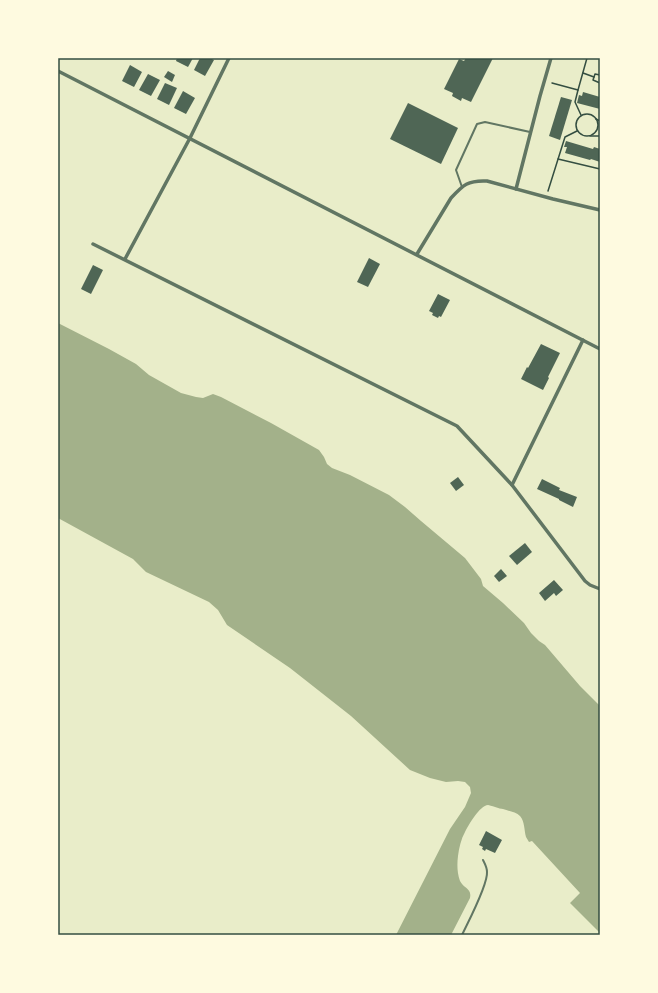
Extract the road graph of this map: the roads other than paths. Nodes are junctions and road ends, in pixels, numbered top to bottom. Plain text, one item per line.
1 (229, 58) edge
2 (551, 58) edge
3 (58, 71) edge
4 (530, 132) junction
5 (190, 138) junction
6 (462, 187) junction
7 (516, 189) junction
8 (600, 210) edge
9 (93, 244) dead end
10 (416, 254) junction
11 (125, 259) junction
12 (584, 340) junction
13 (600, 349) edge
14 (512, 485) junction
15 (600, 589) edge
16 (483, 860) dead end
17 (462, 935) edge

1 - 5 street
2 - 4 street
3 - 5 street
4 - 6 lane
4 - 7 street
5 - 10 street
5 - 11 street
6 - 7 street
6 - 10 street
7 - 8 street
9 - 11 street
10 - 12 street
11 - 14 street
12 - 13 street
12 - 14 street
14 - 15 street
16 - 17 lane

